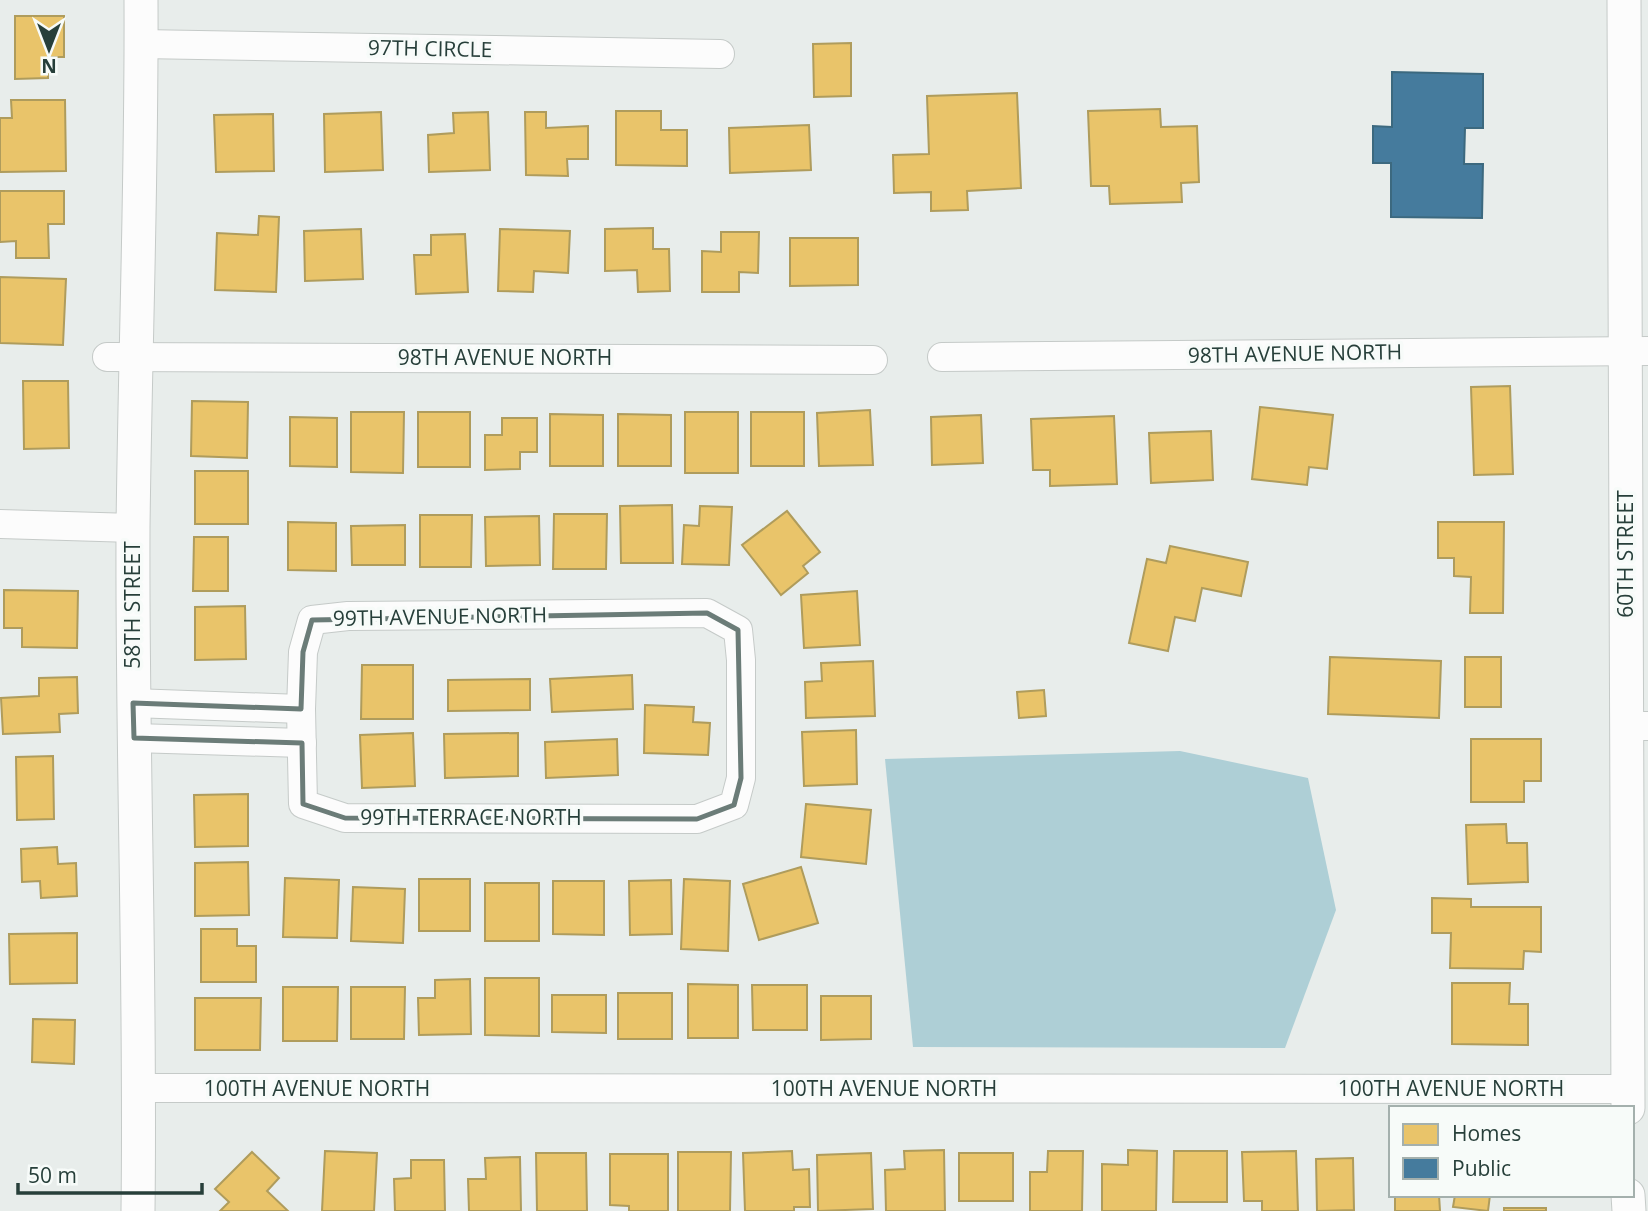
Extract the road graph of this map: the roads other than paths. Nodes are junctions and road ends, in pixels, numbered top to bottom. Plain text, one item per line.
1 (141, 0) edge
2 (1624, 0) edge
3 (141, 44) junction
4 (720, 54) dead end
5 (1636, 130) edge
6 (1637, 351) edge
7 (122, 356) junction
8 (942, 357) dead end
9 (873, 360) dead end
10 (0, 524) edge
11 (133, 528) junction
12 (133, 703) junction
13 (301, 709) junction
14 (1637, 726) edge
15 (134, 738) junction
16 (302, 743) junction
17 (734, 805) joint
18 (139, 1088) junction
19 (1628, 1098) edge
20 (138, 1211) edge

1 - 3 street, 58TH STREET
2 - 5 street, 60TH STREET
3 - 4 street, 97TH CIRCLE
3 - 7 street, 58TH STREET
5 - 6 street, 60TH STREET
6 - 8 street, 98TH AVENUE NORTH
6 - 14 street, 60TH STREET
7 - 9 street, 98TH AVENUE NORTH
7 - 11 street, 58TH STREET
10 - 11 street
11 - 12 street, 58TH STREET
12 - 13 street
12 - 15 street, 58TH STREET
13 - 16 street, 99TH TERRACE NORTH
13 - 17 street, 99TH AVENUE NORTH
14 - 19 street, 60TH STREET
15 - 16 street
15 - 18 street, 58TH STREET
16 - 17 street, 99TH TERRACE NORTH
18 - 19 street, 100TH AVENUE NORTH
18 - 20 street, 58TH STREET

